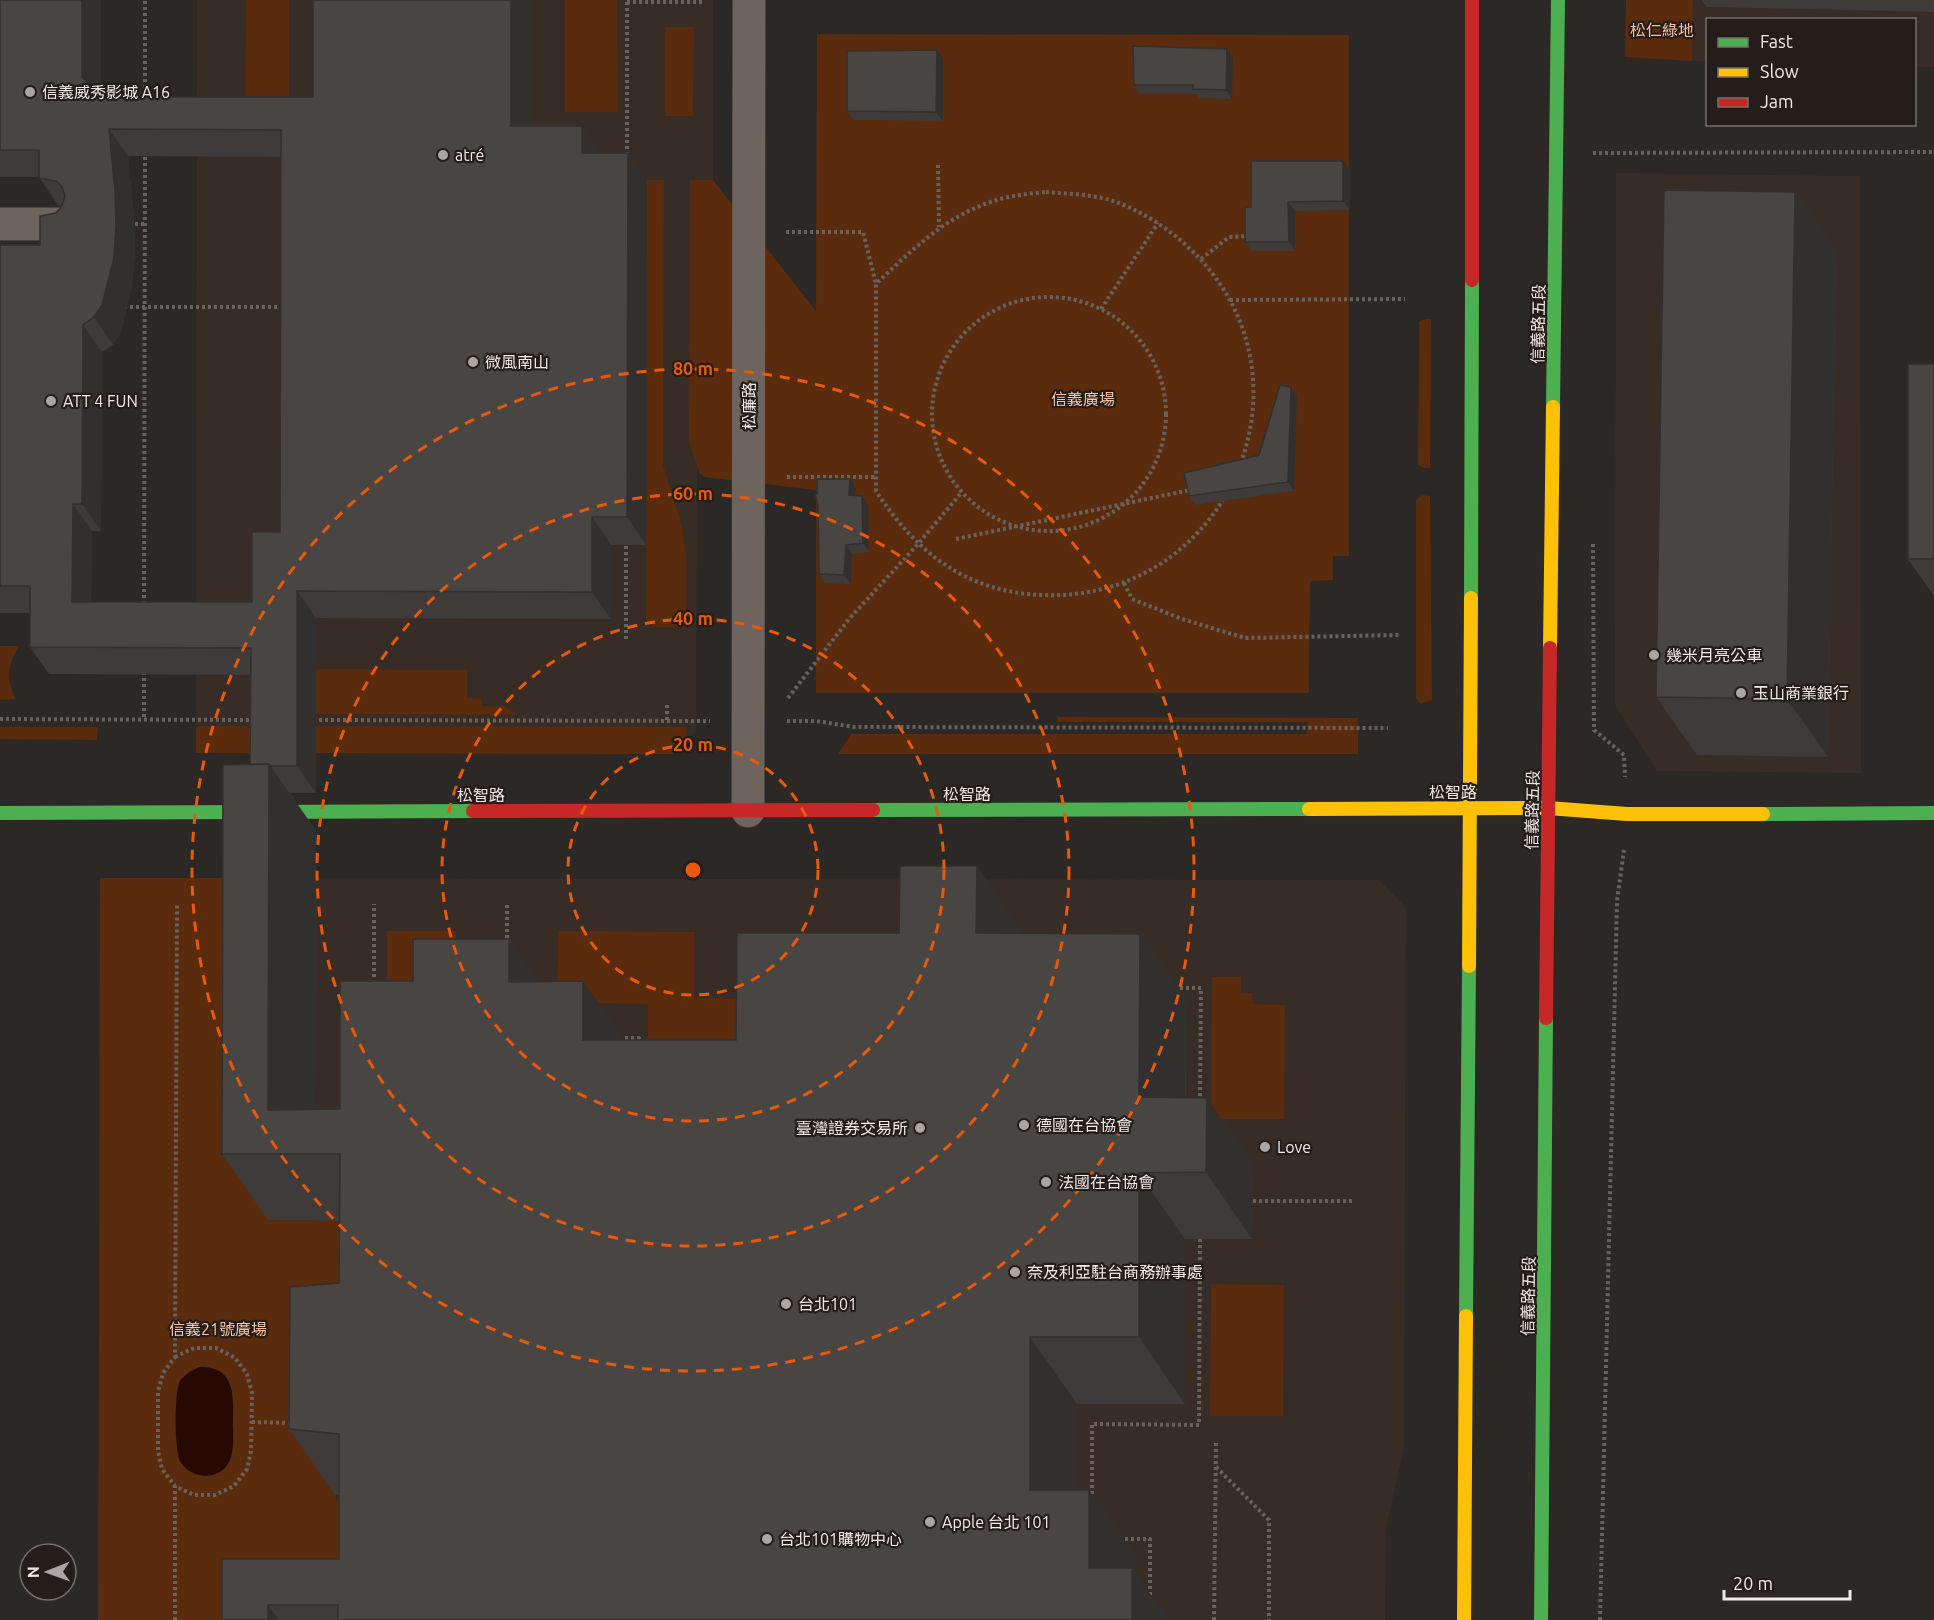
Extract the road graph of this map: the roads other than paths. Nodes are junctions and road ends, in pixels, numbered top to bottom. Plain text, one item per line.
1 (749, 0) edge
2 (1472, 0) edge
3 (1558, 0) edge
4 (0, 224) edge
5 (65, 224) edge
6 (1470, 808) junction
7 (1548, 808) junction
8 (748, 811) junction
9 (0, 813) edge
10 (1934, 813) edge
11 (1464, 1620) edge
12 (1541, 1620) edge

1 - 8 street, 松廉路
2 - 6 main road
3 - 7 main road, 信義路五段
4 - 5 street
6 - 7 main road, 松智路
6 - 8 main road, 松智路
6 - 11 main road
7 - 10 main road, 松智路
7 - 12 main road, 信義路五段
8 - 9 main road, 松智路

